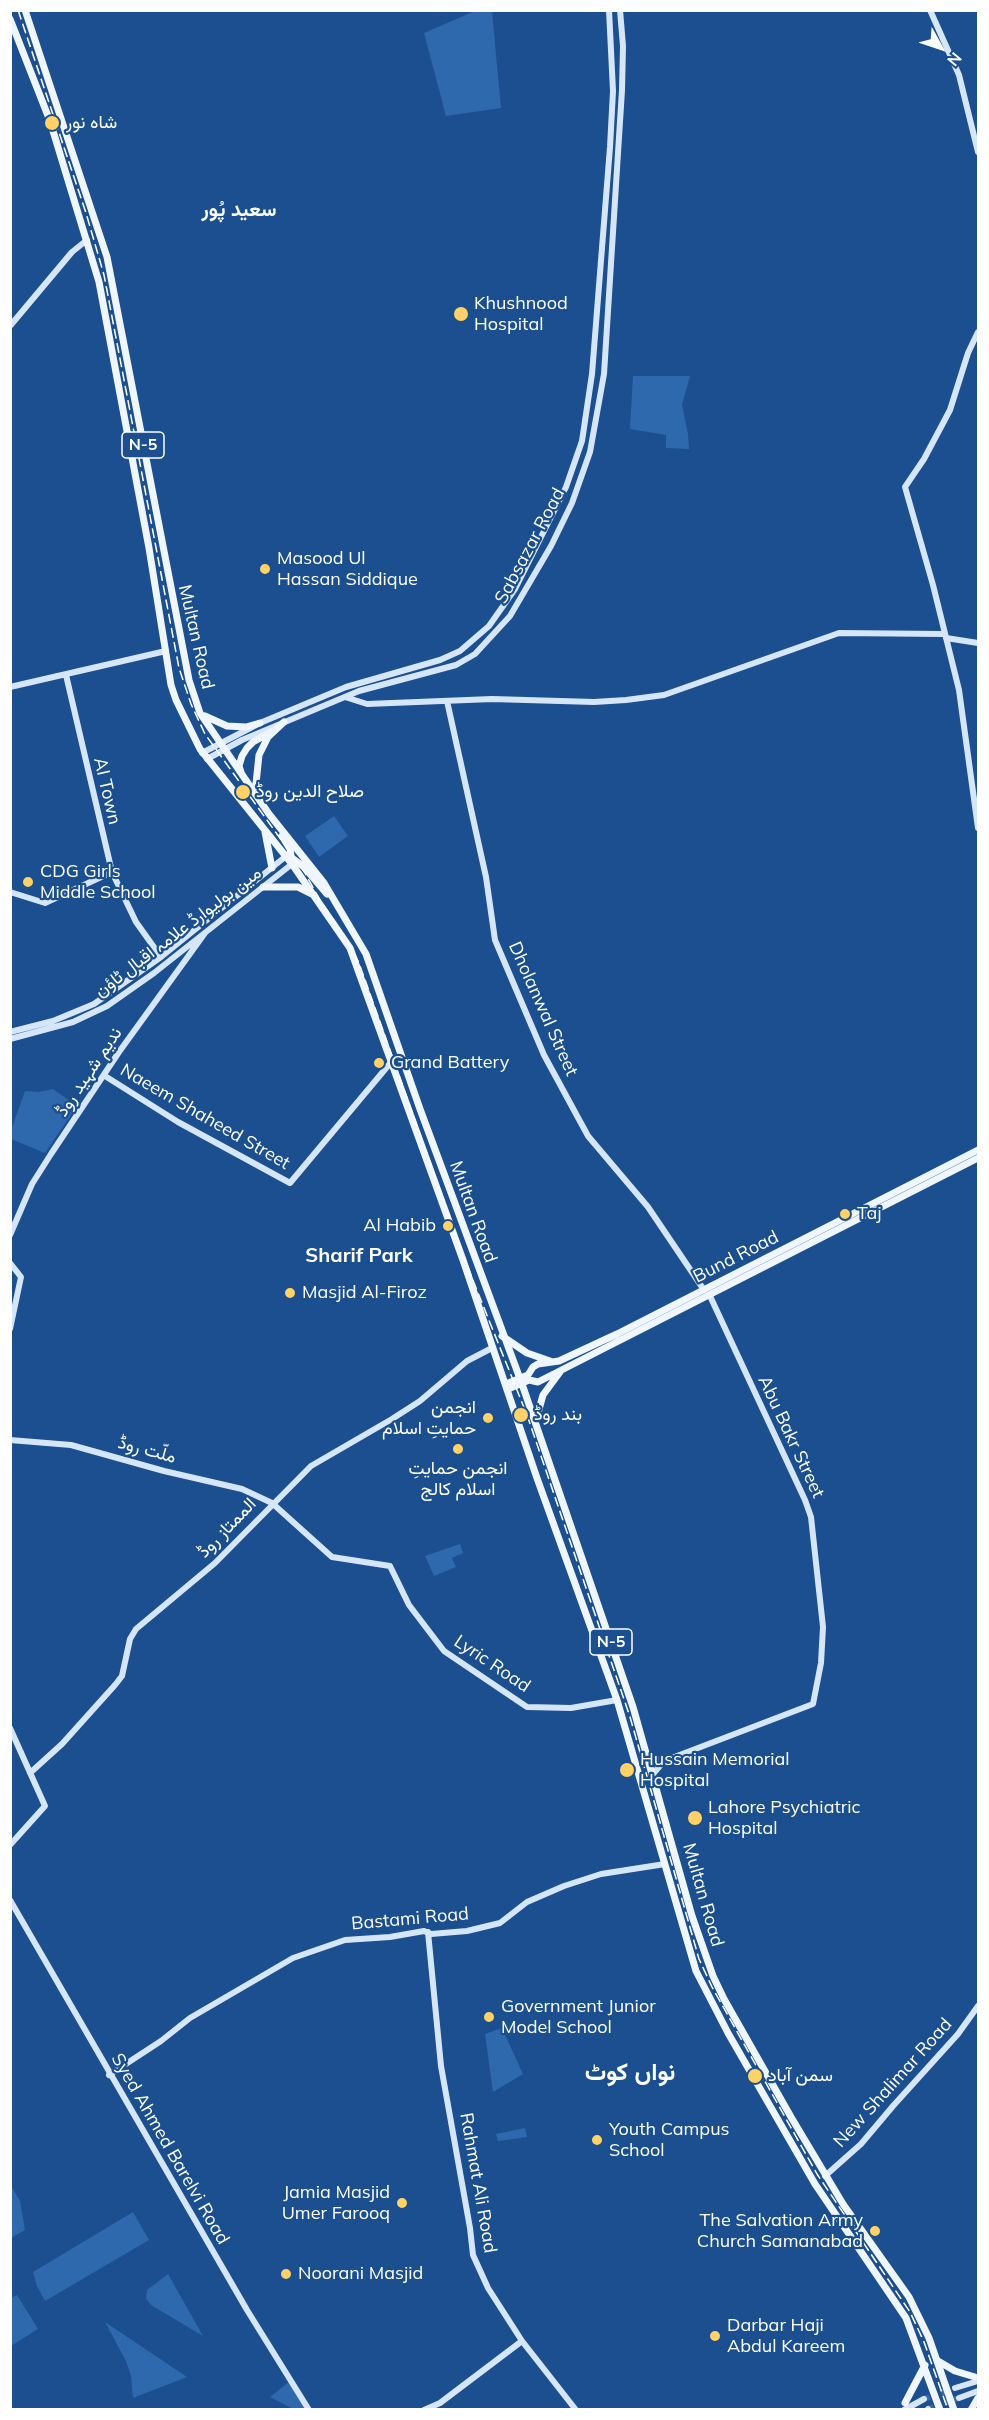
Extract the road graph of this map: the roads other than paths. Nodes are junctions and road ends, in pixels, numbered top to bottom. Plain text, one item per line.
1 (25, 10) edge
2 (609, 10) edge
3 (620, 10) edge
4 (930, 10) edge
5 (10, 19) edge
6 (978, 152) edge
7 (87, 240) junction
8 (600, 287) junction
9 (609, 288) junction
10 (10, 326) edge
11 (978, 332) edge
12 (945, 636) junction
13 (978, 643) edge
14 (166, 651) junction
15 (66, 675) junction
16 (10, 687) edge
17 (357, 688) junction
18 (345, 697) junction
19 (447, 701) junction
20 (200, 713) junction
21 (284, 722) junction
22 (260, 723) junction
23 (273, 731) junction
24 (221, 746) junction
25 (205, 756) junction
26 (242, 775) junction
27 (255, 794) junction
28 (269, 814) junction
29 (978, 828) edge
30 (265, 830) junction
31 (290, 860) junction
32 (272, 868) junction
33 (111, 872) junction
34 (263, 887) junction
35 (10, 892) edge
36 (315, 896) junction
37 (339, 908) junction
38 (205, 933) junction
39 (160, 957) junction
40 (10, 1032) edge
41 (10, 1039) edge
42 (392, 1061) junction
43 (105, 1076) junction
44 (978, 1150) edge
45 (978, 1158) edge
46 (10, 1234) edge
47 (10, 1263) edge
48 (707, 1293) junction
49 (688, 1302) junction
50 (10, 1329) edge
51 (502, 1336) junction
52 (492, 1348) junction
53 (553, 1362) junction
54 (561, 1370) junction
55 (521, 1381) junction
56 (507, 1387) junction
57 (536, 1424) junction
58 (10, 1440) edge
59 (272, 1503) junction
60 (617, 1700) junction
61 (10, 1728) edge
62 (647, 1756) junction
63 (664, 1761) junction
64 (30, 1773) junction
65 (652, 1774) junction
66 (10, 1845) edge
67 (665, 1864) junction
68 (10, 1900) edge
69 (692, 1916) junction
70 (680, 1919) junction
71 (428, 1932) junction
72 (978, 2006) edge
73 (110, 2075) junction
74 (825, 2176) junction
75 (522, 2341) junction
76 (937, 2359) junction
77 (925, 2365) junction
78 (976, 2379) edge
79 (955, 2388) tunnel mouth
80 (978, 2391) edge
81 (959, 2398) tunnel mouth
82 (978, 2398) edge
83 (924, 2399) tunnel mouth
84 (905, 2406) edge
85 (309, 2409) edge
86 (424, 2409) edge
87 (576, 2409) edge
88 (940, 2409) edge
89 (954, 2409) edge
90 (971, 2409) edge

1 - 20 main road, Multan Road / N-5
2 - 8 street, Sabsazar Road
3 - 9 street, Sabsazar Road
4 - 6 street
5 - 7 main road, Multan Road / N-5
7 - 10 street
7 - 14 main road, Multan Road / N-5
8 - 9 street
8 - 17 street, Sabsazar Road
9 - 17 street, Sabsazar Road
11 - 12 street
12 - 13 street
12 - 19 street
12 - 29 street
14 - 15 street
14 - 25 main road, Multan Road / N-5
15 - 16 street
15 - 33 street, AI Town
17 - 18 street, Sabsazar Road
17 - 22 street, Sabsazar Road
18 - 19 street
18 - 21 street, Sabsazar Road
19 - 48 street, Dholanwal Street
20 - 22 main road
20 - 24 main road, Multan Road / N-5
21 - 23 main road
21 - 24 street, Sabsazar Road
22 - 24 street, Sabsazar Road
23 - 26 main road
23 - 27 main road
24 - 25 street, Sabsazar Road
24 - 26 main road, Multan Road / N-5
25 - 30 main road, Multan Road / N-5
26 - 27 main road, Multan Road / N-5
27 - 28 main road, Multan Road / N-5
28 - 31 main road
28 - 37 main road, Multan Road / N-5
30 - 31 main road, Multan Road / N-5
30 - 32 main road
31 - 32 street, مین بولیوارڈ علامہ اقبال ٹاؤن
31 - 34 street, مین بولیوارڈ علامہ اقبال ٹاؤن
31 - 36 main road, Multan Road / N-5
31 - 37 main road
32 - 39 street, مین بولیوارڈ علامہ اقبال ٹاؤن
33 - 35 street
33 - 39 street, AI Town
34 - 36 main road
34 - 38 street, مین بولیوارڈ علامہ اقبال ٹاؤن
36 - 42 main road, Multan Road / N-5
37 - 51 main road, Multan Road / N-5
38 - 41 street, مین بولیوارڈ علامہ اقبال ٹاؤن
38 - 43 street, ندیم شہید روڈ
39 - 40 street, مین بولیوارڈ علامہ اقبال ٹاؤن
42 - 43 street, Naeem Shaheed Street
42 - 52 main road, Multan Road / N-5
43 - 46 street, ندیم شہید روڈ
44 - 48 main road, Bund Road
45 - 48 main road, Bund Road
47 - 50 street
48 - 49 main road, Bund Road
48 - 63 street, Abu Bakr Street
49 - 53 main road, Bund Road
49 - 54 main road, Bund Road
51 - 53 main road
51 - 55 main road, Multan Road / N-5
52 - 56 main road, Multan Road / N-5
52 - 59 street, الممتاز روڈ
53 - 55 main road, Bund Road
54 - 55 main road, Bund Road
54 - 57 main road
55 - 56 main road, Bund Road
55 - 57 main road, Multan Road / N-5
56 - 60 main road, Multan Road / N-5
57 - 62 main road, Multan Road / N-5
58 - 59 street, ملّت روڈ
59 - 60 street, Lyric Road
59 - 64 street, الممتاز روڈ
60 - 67 main road, Multan Road / N-5
61 - 64 street
62 - 63 street
62 - 65 main road, Multan Road / N-5
63 - 65 street
64 - 66 street
65 - 69 main road, Multan Road / N-5
67 - 70 main road, Multan Road / N-5
67 - 71 street, Bastami Road
68 - 73 street, Syed Ahmed Barelvi Road
69 - 70 main road
69 - 74 main road, Multan Road / N-5
70 - 77 main road, Multan Road / N-5
71 - 73 street, Bastami Road
71 - 75 street, Rahmat Ali Road
72 - 74 street, New Shalimar Road
73 - 85 street, Syed Ahmed Barelvi Road
74 - 76 main road, Multan Road / N-5
75 - 86 street
75 - 87 street, Rahmat Ali Road
76 - 78 main road
76 - 89 main road, Multan Road / N-5
77 - 84 main road
77 - 88 main road, Multan Road / N-5
78 - 79 street
80 - 81 street
82 - 90 main road
83 - 84 street

